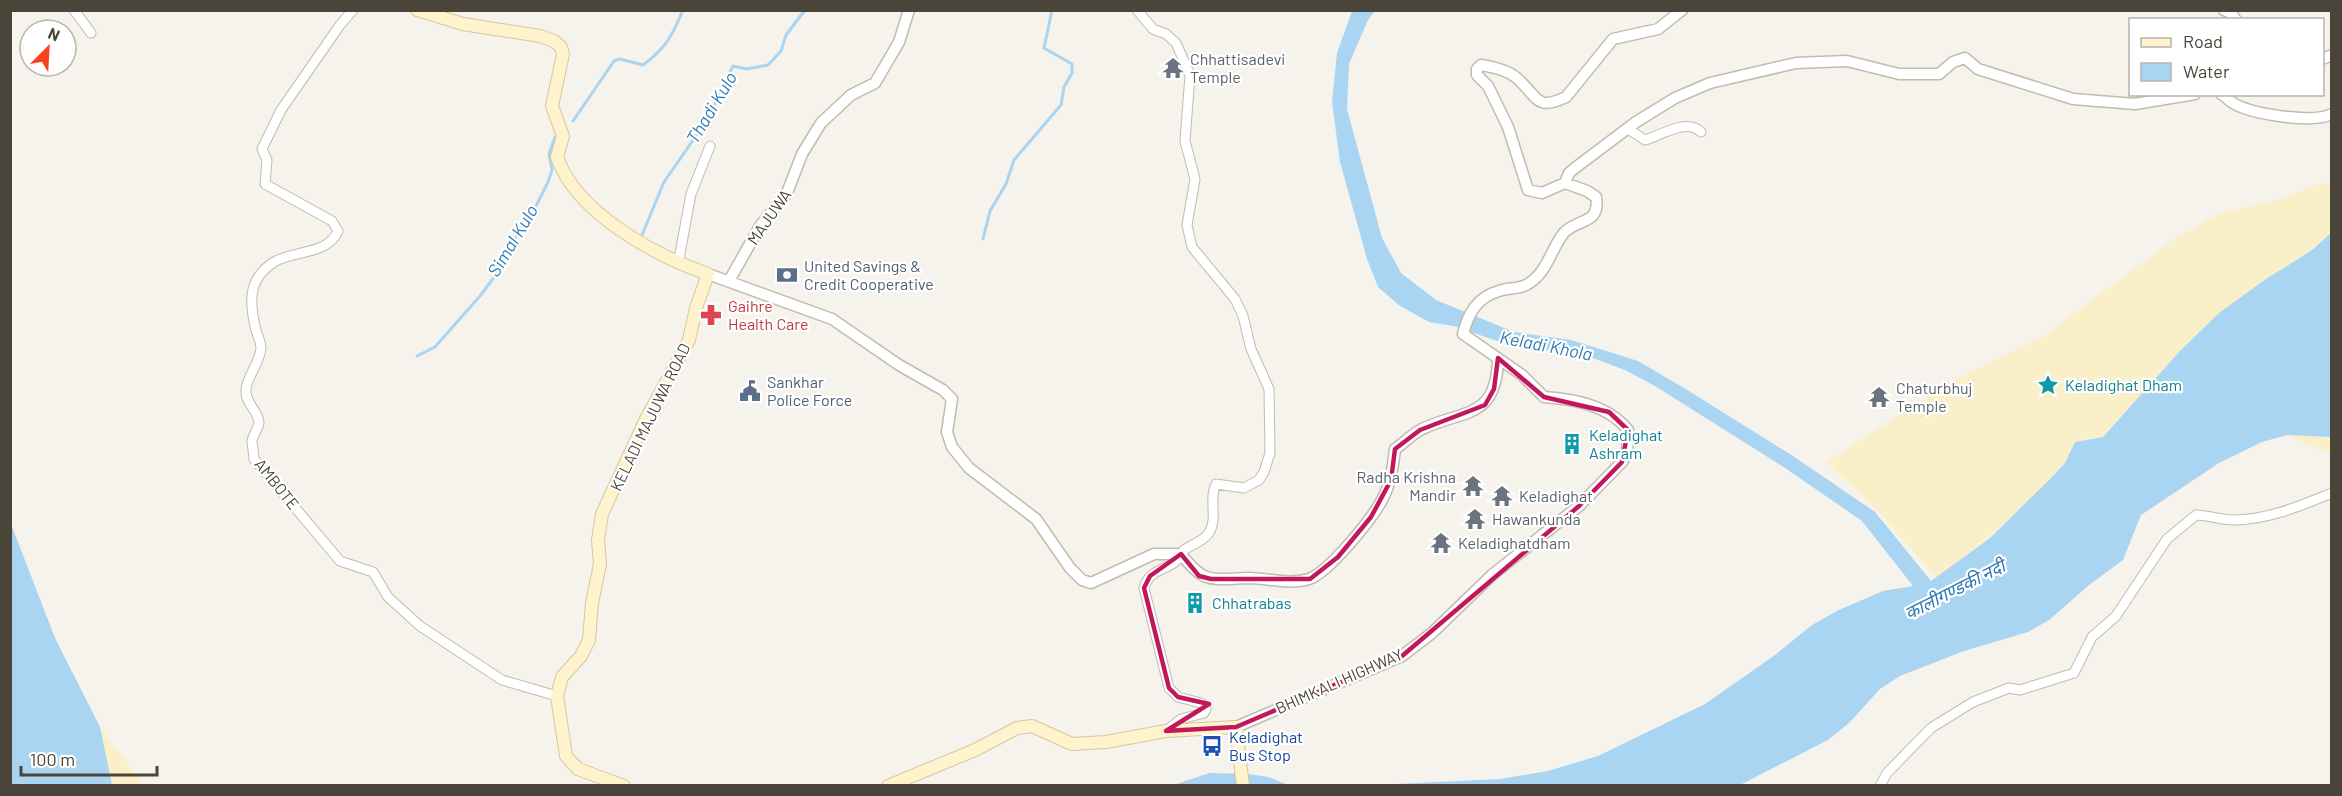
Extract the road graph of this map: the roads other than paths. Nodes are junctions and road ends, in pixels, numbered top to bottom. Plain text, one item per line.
1 (74, 10) edge
2 (353, 10) edge
3 (417, 10) edge
4 (909, 10) edge
5 (1137, 10) edge
6 (1682, 10) edge
7 (91, 33) dead end
8 (2183, 96) edge
9 (2223, 96) edge
10 (2331, 114) edge
11 (1628, 129) junction
12 (1701, 132) dead end
13 (710, 146) dead end
14 (1566, 183) junction
15 (678, 264) junction
16 (708, 274) junction
17 (729, 282) junction
18 (1498, 358) junction
19 (2331, 493) edge
20 (1181, 554) junction
21 (557, 696) junction
22 (1236, 727) junction
23 (1166, 731) junction
24 (624, 786) edge
25 (888, 786) edge
26 (1243, 786) edge
27 (1880, 786) edge

1 - 7 street
2 - 21 street, AMBOTE
3 - 15 main road
4 - 17 street, MAJUWA
5 - 20 street
6 - 14 street
8 - 11 street
9 - 10 street
11 - 12 street
11 - 14 street
13 - 15 street
14 - 18 street, BHIMKALI HIGHWAY
15 - 16 main road
16 - 17 street
16 - 21 main road, KELADI MAJUWA ROAD
17 - 20 street
18 - 20 street
18 - 22 street, BHIMKALI HIGHWAY
19 - 27 street
20 - 23 street
21 - 24 main road
22 - 23 main road
22 - 26 main road
23 - 25 main road

